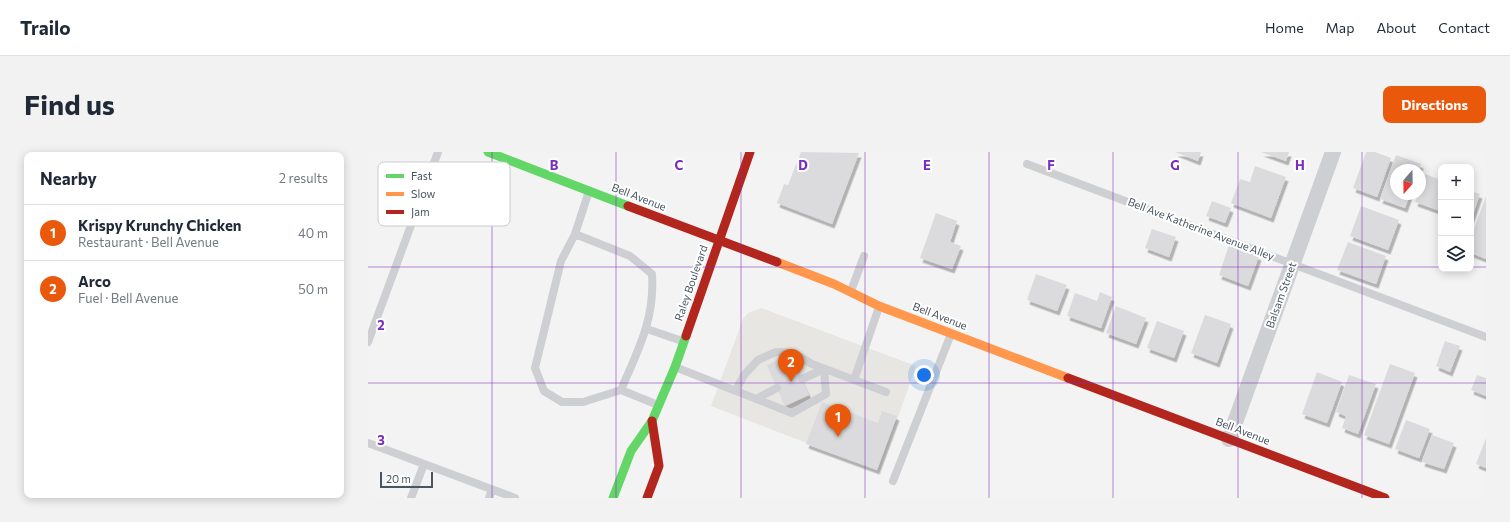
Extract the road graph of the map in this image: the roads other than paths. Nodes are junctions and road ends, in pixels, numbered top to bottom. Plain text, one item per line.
1 (438, 152) edge
2 (488, 152) edge
3 (750, 152) edge
4 (1334, 152) edge
5 (434, 162) edge
6 (1027, 164) dead end
7 (590, 191) junction
8 (411, 226) edge
9 (575, 234) junction
10 (718, 240) junction
11 (864, 256) dead end
12 (1292, 264) junction
13 (851, 292) junction
14 (879, 306) junction
15 (647, 329) junction
16 (951, 333) junction
17 (1486, 337) edge
18 (683, 341) junction
19 (368, 342) edge
20 (675, 367) junction
21 (824, 369) junction
22 (802, 379) dead end
23 (854, 380) junction
24 (777, 388) dead end
25 (621, 390) junction
26 (736, 390) junction
27 (886, 392) dead end
28 (756, 398) junction
29 (659, 405) junction
30 (652, 421) junction
31 (1230, 438) junction
32 (368, 443) edge
33 (424, 464) junction
34 (893, 481) dead end
35 (492, 490) junction
36 (411, 498) edge
37 (488, 498) edge
38 (515, 498) edge
39 (613, 498) edge
40 (647, 498) edge
41 (1385, 498) edge

1 - 5 lane
2 - 7 main road, Bell Avenue
3 - 10 main road, Raley Boulevard
4 - 12 street, Balsam Street
6 - 12 lane, Bell Ave Katherine Avenue Alley
7 - 9 lane
7 - 10 main road, Bell Avenue
8 - 19 lane
9 - 15 lane
9 - 25 lane
10 - 13 main road, Bell Avenue
10 - 18 main road, Raley Boulevard
11 - 13 lane
12 - 17 lane, Bell Ave Katherine Avenue Alley
12 - 31 street, Balsam Street
13 - 14 main road, Bell Avenue
14 - 16 main road, Bell Avenue
14 - 23 lane
15 - 18 lane
15 - 25 lane
16 - 31 main road, Bell Avenue
16 - 34 lane
18 - 20 main road, Raley Boulevard
20 - 26 lane
20 - 29 main road, Raley Boulevard
21 - 22 lane
21 - 23 lane
21 - 26 lane
21 - 28 lane
23 - 27 lane
24 - 28 lane
25 - 29 lane
26 - 28 lane
29 - 30 main road, Raley Boulevard
30 - 39 main road, Raley Boulevard
30 - 40 main road
31 - 41 main road, Bell Avenue
32 - 33 lane
33 - 35 lane
33 - 36 lane
35 - 37 lane
35 - 38 lane

